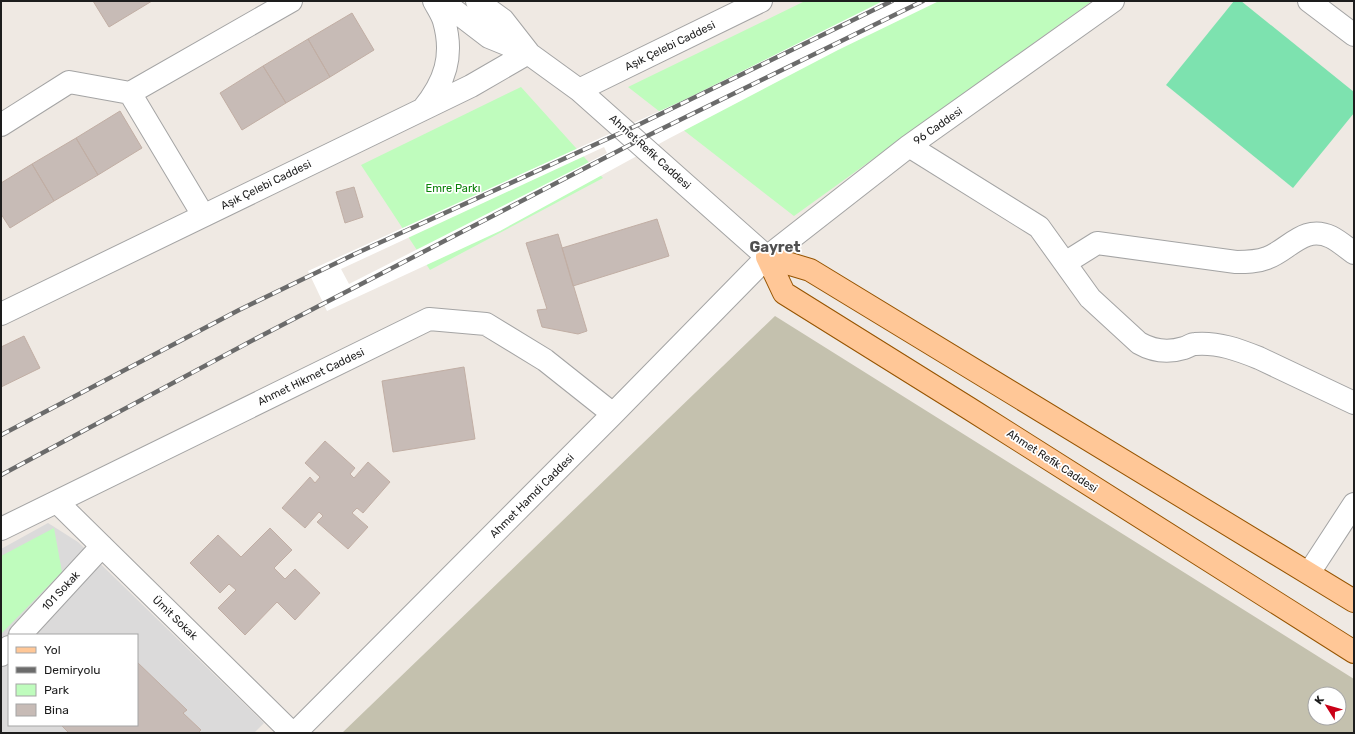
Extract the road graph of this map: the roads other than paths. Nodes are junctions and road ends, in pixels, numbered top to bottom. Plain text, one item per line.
1 (291, 1) edge
2 (434, 1) edge
3 (442, 1) edge
4 (477, 1) edge
5 (761, 1) edge
6 (1113, 1) edge
7 (1309, 1) edge
8 (1354, 35) edge
9 (528, 53) junction
10 (579, 90) junction
11 (130, 93) junction
12 (423, 109) junction
13 (1, 125) edge
14 (909, 146) junction
15 (203, 216) junction
16 (1354, 253) edge
17 (767, 257) junction
18 (1065, 263) junction
19 (2, 309) edge
20 (1354, 403) edge
21 (613, 414) junction
22 (57, 502) junction
23 (1354, 504) edge
24 (1, 530) edge
25 (102, 546) junction
26 (1309, 573) junction
27 (1354, 601) edge
28 (21, 634) edge
29 (8, 648) edge
30 (1354, 652) edge
31 (1, 656) edge
32 (294, 733) edge

1 - 11 street
2 - 12 street
3 - 9 street, Ahmet Refik Caddesi
4 - 9 street, Ahmet Refik Caddesi
5 - 10 street, Aşık Çelebi Caddesi
6 - 14 street, 96 Caddesi
7 - 8 street
9 - 10 street, Ahmet Refik Caddesi
9 - 12 street, Aşık Çelebi Caddesi
10 - 17 street, Ahmet Refik Caddesi
11 - 13 street
11 - 15 street
12 - 15 street, Aşık Çelebi Caddesi
14 - 17 street, 96 Caddesi
14 - 18 street
15 - 19 street, Aşık Çelebi Caddesi
16 - 18 street
17 - 21 street, Ahmet Hamdi Caddesi
17 - 26 main road, Ahmet Refik Caddesi
17 - 30 main road, Ahmet Refik Caddesi
18 - 20 street
21 - 22 street, Ahmet Hikmet Caddesi
21 - 32 street, Ahmet Hamdi Caddesi
22 - 24 street, Ahmet Hikmet Caddesi
22 - 25 street, Ümit Sokak
23 - 26 street
25 - 28 street, 101 Sokak
25 - 32 street, Ümit Sokak
26 - 27 main road, Ahmet Refik Caddesi
29 - 31 street

